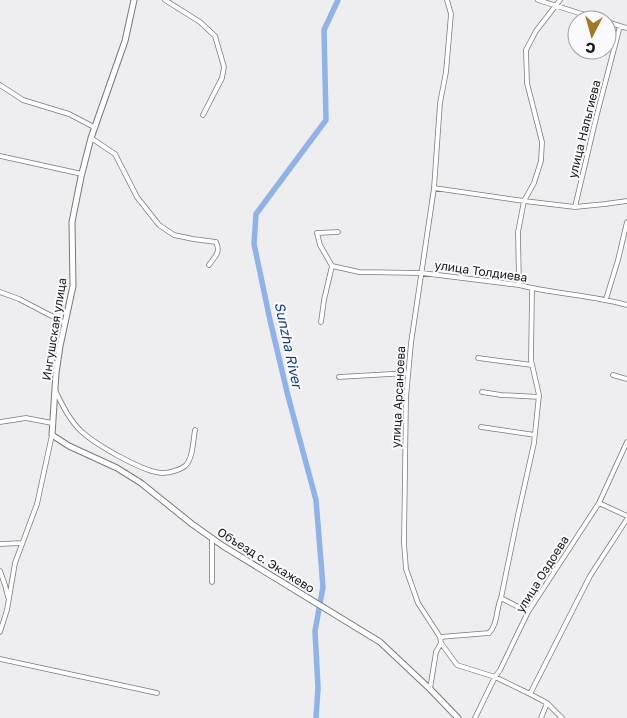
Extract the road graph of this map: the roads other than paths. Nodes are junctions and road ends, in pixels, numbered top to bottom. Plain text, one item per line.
1 (134, 0) edge
2 (165, 0) edge
3 (447, 0) edge
4 (538, 0) edge
5 (560, 0) edge
6 (555, 6) junction
7 (568, 10) edge
8 (617, 25) edge
9 (620, 26) junction
10 (627, 28) edge
11 (0, 85) edge
12 (203, 115) dead end
13 (94, 127) junction
14 (91, 138) junction
15 (0, 156) edge
16 (82, 174) junction
17 (434, 188) junction
18 (524, 201) junction
19 (627, 201) edge
20 (575, 207) junction
21 (627, 222) edge
22 (338, 232) dead end
23 (209, 265) dead end
24 (332, 266) junction
25 (422, 273) junction
26 (518, 286) junction
27 (532, 289) junction
28 (0, 292) edge
29 (606, 299) junction
30 (627, 305) edge
31 (321, 322) dead end
32 (65, 323) junction
33 (478, 358) dead end
34 (532, 365) junction
35 (408, 373) junction
36 (613, 375) dead end
37 (339, 377) dead end
38 (627, 379) edge
39 (55, 390) junction
40 (482, 392) dead end
41 (539, 397) junction
42 (0, 422) edge
43 (52, 423) junction
44 (481, 427) dead end
45 (194, 430) dead end
46 (52, 435) junction
47 (535, 435) junction
48 (627, 442) edge
49 (599, 503) junction
50 (627, 517) edge
51 (212, 538) junction
52 (22, 543) junction
53 (0, 544) edge
54 (0, 571) edge
55 (212, 582) dead end
56 (501, 598) junction
57 (8, 602) junction
58 (528, 612) junction
59 (0, 632) edge
60 (440, 637) junction
61 (441, 643) junction
62 (0, 660) edge
63 (495, 677) junction
64 (430, 689) junction
65 (157, 693) dead end
66 (530, 694) junction
67 (547, 703) junction
68 (458, 718) edge
69 (476, 718) edge
70 (541, 718) edge
71 (562, 718) edge

1 - 13 main road, Ингушская улица
2 - 12 street
3 - 17 street, улица Арсаноева
4 - 6 street
5 - 6 street
6 - 7 street
6 - 18 street
8 - 9 street
9 - 10 street
9 - 20 street, улица Нальгиева
11 - 13 street
13 - 14 main road, Ингушская улица
14 - 16 main road, Ингушская улица
14 - 23 street
15 - 16 street
16 - 32 main road, Ингушская улица
17 - 18 street
17 - 25 street, улица Арсаноева
18 - 20 street
18 - 26 street
19 - 20 street
21 - 29 street
22 - 24 street
24 - 25 street, улица Толдиева
24 - 31 street
25 - 26 street, улица Толдиева
25 - 35 street, улица Арсаноева
26 - 27 street, улица Толдиева
27 - 29 street, улица Толдиева
27 - 34 street
28 - 32 street
29 - 30 street, улица Толдиева
32 - 39 main road, Ингушская улица
33 - 34 street
34 - 41 street
35 - 37 street
35 - 60 street, улица Арсаноева
36 - 38 street
39 - 43 main road, Ингушская улица
39 - 45 street
40 - 41 street
41 - 47 street
42 - 43 street
43 - 46 main road, Ингушская улица
44 - 47 street
46 - 51 main road, Объезд с. Экажево
46 - 52 street, Ингушская улица
47 - 56 street
48 - 49 street, улица Оздоева
49 - 50 street
49 - 58 street, улица Оздоева
50 - 66 street
51 - 55 street
51 - 64 main road, Объезд с. Экажево
52 - 53 street
52 - 57 street, Ингушская улица
54 - 57 street
56 - 58 street
56 - 60 street
57 - 59 street, Ингушская улица
58 - 63 street, улица Оздоева
60 - 61 street, улица Арсаноева
61 - 63 street, улица Арсаноева
61 - 64 street
62 - 65 street
63 - 66 street, улица Арсаноева
63 - 69 street, улица Оздоева
64 - 68 main road, Объезд с. Экажево
66 - 67 street, улица Арсаноева
67 - 70 street
67 - 71 street, улица Арсаноева

